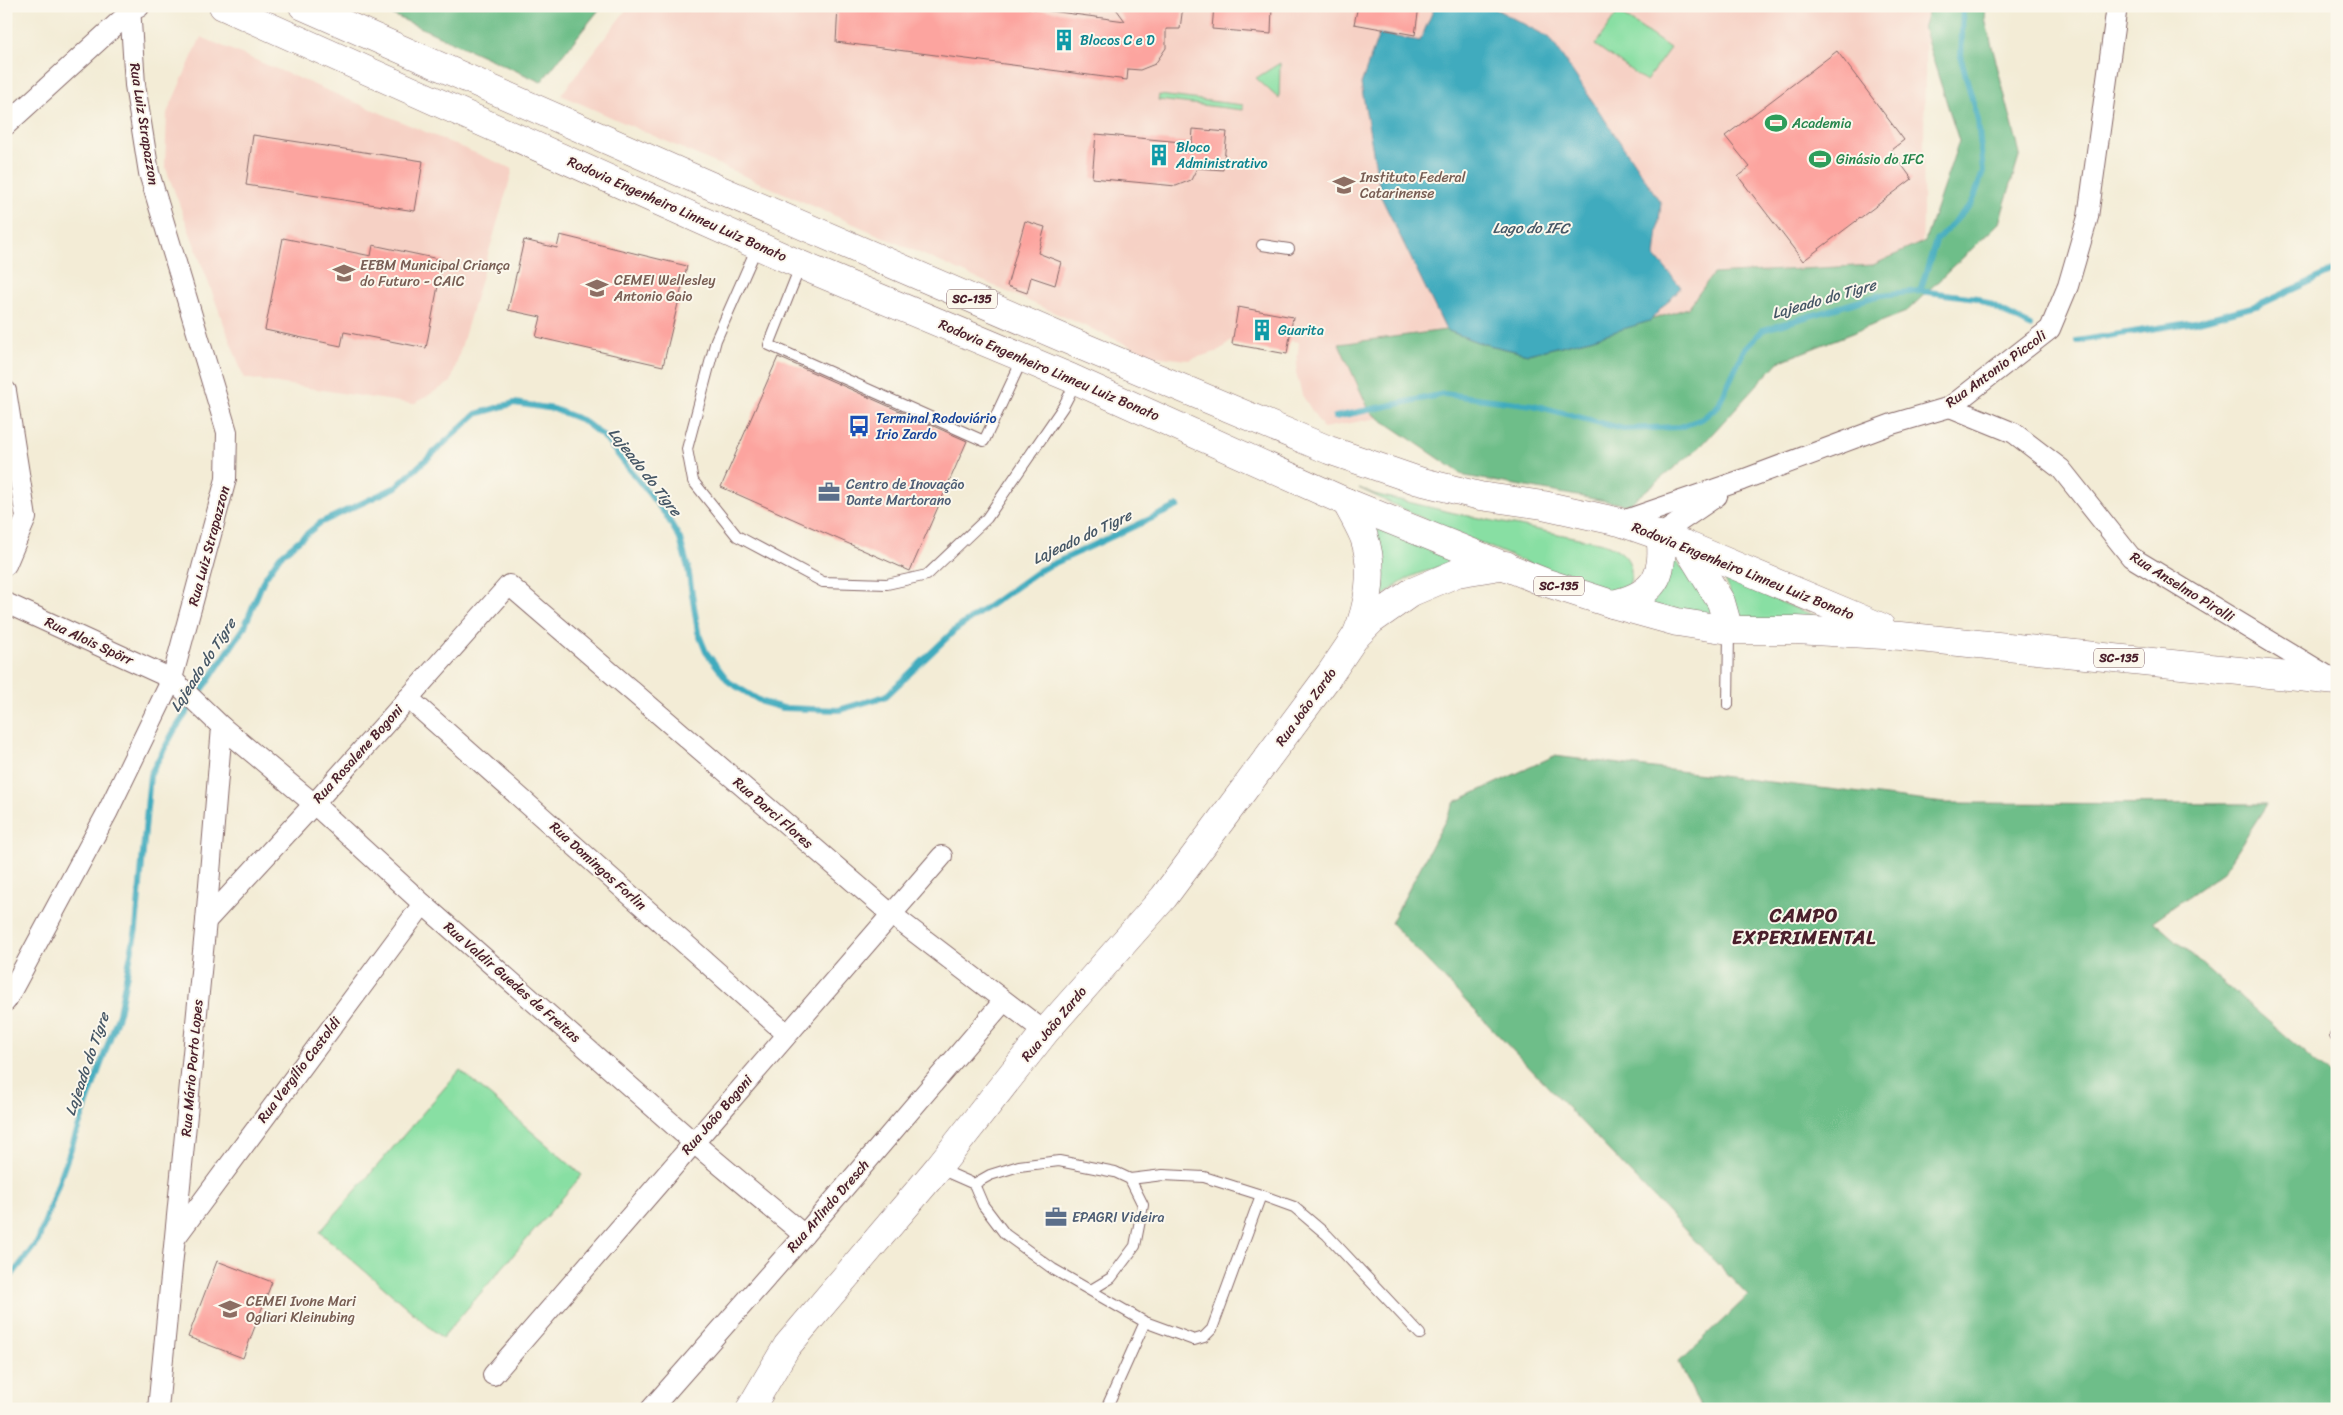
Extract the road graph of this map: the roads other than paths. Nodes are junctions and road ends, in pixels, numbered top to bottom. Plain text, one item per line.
1 (223, 6) edge
2 (303, 6) edge
3 (2117, 6) edge
4 (134, 8) edge
5 (6, 125) edge
6 (758, 245) junction
7 (1262, 246) dead end
8 (1289, 249) dead end
9 (801, 265) junction
10 (1023, 359) junction
11 (1077, 381) junction
12 (6, 391) edge
13 (1950, 407) junction
14 (1742, 480) junction
15 (1346, 502) junction
16 (1620, 522) junction
17 (1660, 535) junction
18 (1686, 545) junction
19 (6, 565) edge
20 (1506, 565) junction
21 (509, 585) joint
22 (6, 603) edge
23 (1612, 604) junction
24 (1729, 630) junction
25 (1901, 636) junction
26 (1356, 637) junction
27 (2336, 681) edge
28 (179, 685) junction
29 (408, 698) junction
30 (1728, 705) dead end
31 (217, 721) junction
32 (314, 804) junction
33 (942, 856) dead end
34 (423, 904) junction
35 (891, 914) junction
36 (206, 921) junction
37 (6, 1001) edge
38 (1003, 1002) junction
39 (1045, 1032) junction
40 (787, 1034) junction
41 (694, 1142) junction
42 (938, 1168) junction
43 (1130, 1179) junction
44 (974, 1184) junction
45 (1261, 1195) junction
46 (804, 1235) junction
47 (176, 1237) junction
48 (1091, 1290) junction
49 (1144, 1322) junction
50 (1420, 1334) dead end
51 (493, 1375) dead end
52 (158, 1409) edge
53 (651, 1409) edge
54 (750, 1409) edge
55 (1106, 1409) edge

1 - 6 main road, Rodovia Engenheiro Linneu Luiz Bonato / SC-135
2 - 16 main road, Rodovia Engenheiro Linneu Luiz Bonato / SC-135
3 - 13 street, Rua Antonio Piccoli
4 - 5 street
4 - 28 street, Rua Luiz Strapazzon
6 - 9 main road, Rodovia Engenheiro Linneu Luiz Bonato / SC-135
6 - 11 lane
7 - 8 lane
9 - 10 main road, Rodovia Engenheiro Linneu Luiz Bonato / SC-135
9 - 10 lane
10 - 11 main road, Rodovia Engenheiro Linneu Luiz Bonato / SC-135
11 - 15 main road, Rodovia Engenheiro Linneu Luiz Bonato / SC-135
12 - 19 street
13 - 14 street, Rua Antonio Piccoli
13 - 27 street, Rua Anselmo Pirolli
14 - 16 street
14 - 17 street
15 - 20 main road, Rodovia Engenheiro Linneu Luiz Bonato / SC-135
15 - 26 main road, Rua João Zardo
16 - 17 main road, Rodovia Engenheiro Linneu Luiz Bonato / SC-135
17 - 18 main road, Rodovia Engenheiro Linneu Luiz Bonato / SC-135
17 - 23 main road
18 - 24 main road
18 - 25 main road, Rodovia Engenheiro Linneu Luiz Bonato / SC-135
20 - 23 main road, Rodovia Engenheiro Linneu Luiz Bonato / SC-135
20 - 26 main road, Rua João Zardo
21 - 29 street, Rua Rosalene Bogoni
21 - 35 street, Rua Darci Flores
22 - 28 street, Rua Alois Spörr
23 - 24 main road, Rodovia Engenheiro Linneu Luiz Bonato / SC-135
24 - 25 main road, Rodovia Engenheiro Linneu Luiz Bonato / SC-135
24 - 30 lane
25 - 27 main road, Rodovia Engenheiro Linneu Luiz Bonato / SC-135
26 - 39 main road, Rua João Zardo
28 - 31 street, Rua Alois Spörr
28 - 37 street, Rua Luiz Strapazzon
29 - 32 street, Rua Rosalene Bogoni
29 - 40 street, Rua Domingos Forlin
31 - 32 street, Rua Valdir Guedes de Freitas
31 - 36 street, Rua Mário Porto Lopes
32 - 34 street, Rua Valdir Guedes de Freitas
32 - 36 street, Rua Rosalene Bogoni
33 - 35 street, Rua João Bogoni
34 - 41 street, Rua Valdir Guedes de Freitas
34 - 47 street, Rua Vergílio Castoldi
35 - 38 street, Rua Darci Flores
35 - 40 street, Rua João Bogoni
36 - 47 street, Rua Mário Porto Lopes
38 - 39 street, Rua Darci Flores
38 - 46 street, Rua Arlindo Dresch
39 - 42 main road, Rua João Zardo
40 - 41 street, Rua João Bogoni
41 - 46 street, Rua Valdir Guedes de Freitas
41 - 51 street, Rua João Bogoni
42 - 44 lane
42 - 54 main road, Rua João Zardo
43 - 44 lane
43 - 45 lane
43 - 48 lane
44 - 48 lane
45 - 49 lane
45 - 50 lane
46 - 53 street, Rua Arlindo Dresch
47 - 52 street, Rua Mário Porto Lopes
48 - 49 lane
49 - 55 lane

